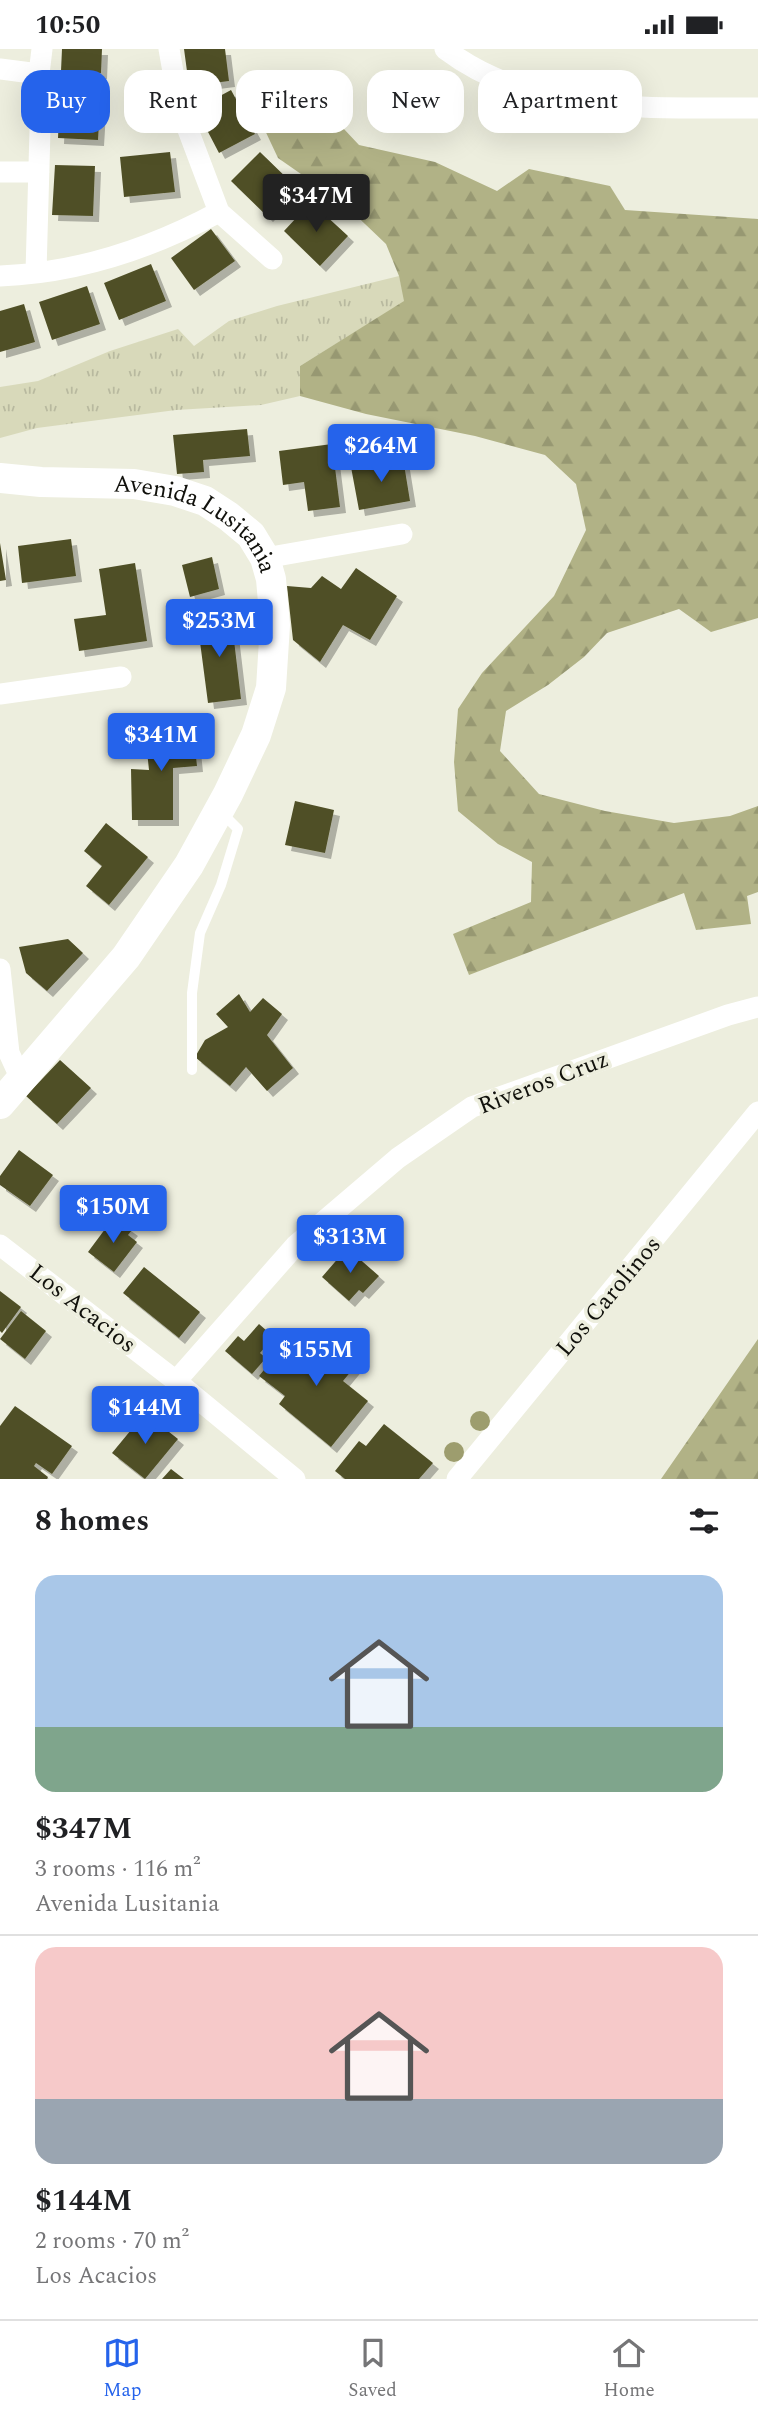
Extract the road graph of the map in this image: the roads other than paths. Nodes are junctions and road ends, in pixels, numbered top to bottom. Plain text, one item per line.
1 (42, 49) edge
2 (169, 49) edge
3 (446, 49) edge
4 (0, 69) edge
5 (39, 70) edge
6 (21, 72) edge
7 (758, 108) edge
8 (39, 133) edge
9 (0, 172) edge
10 (39, 172) junction
11 (219, 212) junction
12 (272, 258) dead end
13 (36, 272) junction
14 (0, 276) edge
15 (0, 478) edge
16 (402, 534) dead end
17 (265, 558) junction
18 (121, 677) dead end
19 (0, 694) edge
20 (219, 810) junction
21 (0, 969) edge
22 (758, 1007) edge
23 (192, 1070) dead end
24 (21, 1079) junction
25 (0, 1104) edge
26 (758, 1112) edge
27 (0, 1245) edge
28 (176, 1381) junction
29 (295, 1479) edge
30 (457, 1479) edge

1 - 5 street
2 - 11 street
3 - 7 street
4 - 6 street
8 - 10 street
9 - 10 street
10 - 13 street
11 - 12 street
11 - 13 street
13 - 14 street
15 - 17 street, Avenida Lusitania
16 - 17 street
17 - 20 street, Avenida Lusitania
18 - 19 street
20 - 23 lane
20 - 24 street, Avenida Lusitania
21 - 24 street
22 - 28 street, Riveros Cruz
24 - 25 street, Avenida Lusitania
26 - 30 street, Los Carolinos
27 - 28 street, Los Acacios
28 - 29 street, Los Acacios

